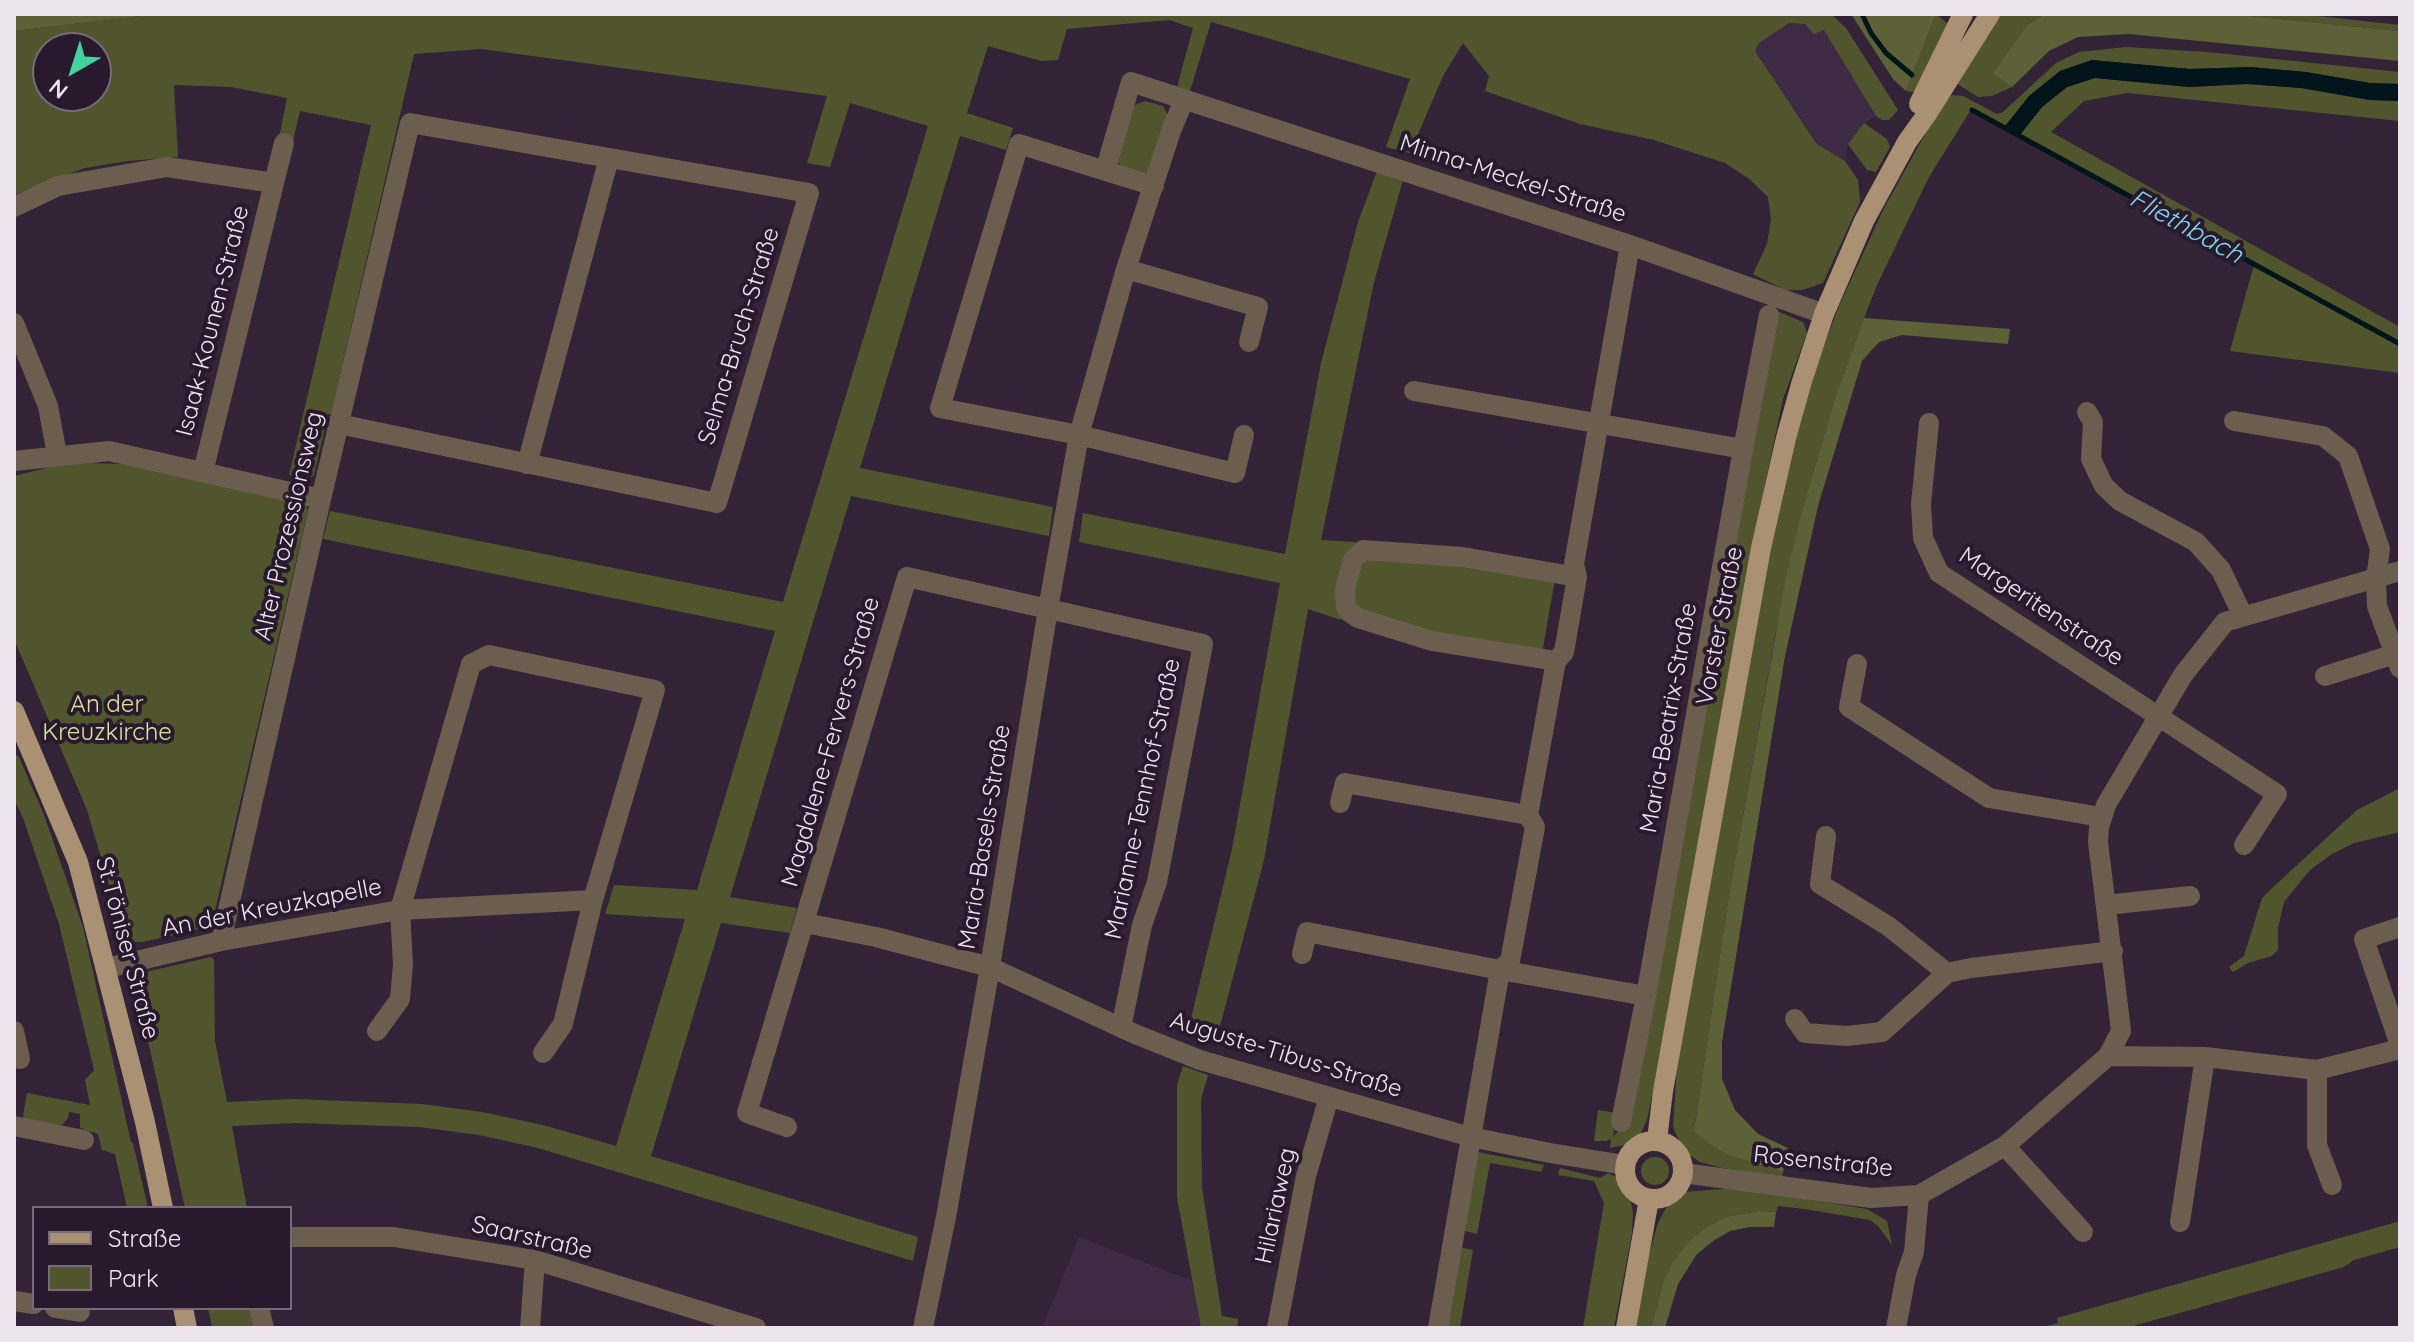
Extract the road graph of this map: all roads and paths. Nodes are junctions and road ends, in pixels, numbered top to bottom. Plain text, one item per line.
1 (1990, 14) edge
2 (1959, 17) edge
3 (1184, 100) junction
4 (410, 123) joint
5 (1907, 142) junction
6 (284, 143) dead end
7 (609, 158) junction
8 (1105, 171) junction
9 (274, 183) junction
10 (1154, 186) junction
11 (14, 207) edge
12 (1630, 245) junction
13 (1126, 269) junction
14 (1824, 314) junction
15 (1769, 315) dead end
16 (14, 323) edge
17 (1249, 342) dead end
18 (1414, 391) dead end
19 (2087, 412) dead end
20 (2234, 421) dead end
21 (1599, 423) junction
22 (1929, 423) dead end
23 (339, 424) junction
24 (1079, 435) junction
25 (1244, 435) dead end
26 (1743, 449) junction
27 (57, 455) junction
28 (14, 461) edge
29 (527, 464) junction
30 (203, 472) junction
31 (321, 499) junction
32 (2400, 571) edge
33 (1577, 577) junction
34 (2376, 579) junction
35 (1048, 609) junction
36 (2243, 616) junction
37 (1556, 661) junction
38 (2397, 661) edge
39 (1857, 664) dead end
40 (2325, 676) dead end
41 (15, 715) edge
42 (2159, 717) junction
43 (1340, 803) dead end
44 (1528, 815) junction
45 (2101, 817) junction
46 (1826, 836) dead end
47 (2244, 845) dead end
48 (2190, 896) dead end
49 (593, 900) junction
50 (2106, 905) junction
51 (400, 910) junction
52 (805, 923) junction
53 (2400, 927) edge
54 (221, 941) junction
55 (2113, 951) junction
56 (1302, 954) dead end
57 (990, 967) junction
58 (107, 968) junction
59 (1500, 970) junction
60 (1947, 973) junction
61 (1646, 996) junction
62 (1795, 1019) dead end
63 (1121, 1028) junction
64 (14, 1031) edge
65 (377, 1031) dead end
66 (2400, 1047) edge
67 (543, 1053) dead end
68 (2108, 1056) junction
69 (2205, 1057) junction
70 (20, 1059) dead end
71 (2317, 1070) junction
72 (1329, 1097) junction
73 (1621, 1122) dead end
74 (14, 1126) edge
75 (787, 1127) dead end
76 (1471, 1137) junction
77 (84, 1140) dead end
78 (1657, 1140) junction
79 (2005, 1146) junction
80 (1625, 1165) junction
81 (1683, 1173) junction
82 (2332, 1185) dead end
83 (1919, 1195) junction
84 (1649, 1199) junction
85 (163, 1206) edge
86 (2180, 1222) dead end
87 (2083, 1232) dead end
88 (292, 1237) edge
89 (535, 1260) junction
90 (530, 1328) edge
91 (756, 1328) edge
92 (923, 1328) edge
93 (1277, 1328) edge
94 (1438, 1328) edge
95 (1626, 1328) edge
96 (1896, 1328) edge

1 - 5 main road, Vorster Straße
2 - 5 main road, Vorster Straße
3 - 8 street
3 - 10 street, Maria-Basels-Straße
3 - 12 street, Minna-Meckel-Straße
4 - 7 street, Selma-Bruch-Straße
4 - 23 street, Alter Prozessionsweg
5 - 14 main road, Vorster Straße
6 - 9 street, Isaak-Kounen-Straße
7 - 29 street
7 - 29 street, Selma-Bruch-Straße
8 - 10 street
8 - 24 street
9 - 11 street, Isaak-Kounen-Straße
9 - 30 street, Isaak-Kounen-Straße
10 - 13 street, Maria-Basels-Straße
12 - 14 street, Minna-Meckel-Straße
12 - 21 street
13 - 17 street
13 - 24 street, Maria-Basels-Straße
14 - 78 main road, Vorster Straße
15 - 26 street, Maria-Beatrix-Straße
16 - 27 street
18 - 21 street
19 - 36 street
20 - 34 street
21 - 26 street
21 - 33 street
22 - 42 street, Margeritenstraße
23 - 29 street, Selma-Bruch-Straße
23 - 31 street, Alter Prozessionsweg
24 - 25 street
24 - 35 street, Maria-Basels-Straße
26 - 61 street, Maria-Beatrix-Straße
27 - 28 street, Isaak-Kounen-Straße
27 - 30 street, Isaak-Kounen-Straße
30 - 31 street, Isaak-Kounen-Straße
31 - 54 street, Alter Prozessionsweg
32 - 34 street
33 - 37 street
33 - 37 street
34 - 36 street
34 - 38 street
35 - 52 street, Magdalene-Fervers-Straße
35 - 57 street, Maria-Basels-Straße
35 - 63 street, Marianne-Tennhof-Straße
36 - 42 street
37 - 44 street
38 - 40 street
39 - 45 street
41 - 58 main road, St.Töniser Straße
42 - 45 street
42 - 47 street, Margeritenstraße
43 - 44 street
44 - 59 street
45 - 50 street
46 - 60 street
48 - 50 street
49 - 51 street, An der Kreuzkapelle
49 - 51 street, An der Kreuzkapelle
49 - 67 street, An der Kreuzkapelle
50 - 55 street
51 - 54 street, An der Kreuzkapelle
51 - 65 street, An der Kreuzkapelle
52 - 57 street, Auguste-Tibus-Straße
52 - 75 street
53 - 66 street
54 - 58 street, An der Kreuzkapelle
55 - 60 street
55 - 68 street
56 - 59 street
57 - 63 street, Auguste-Tibus-Straße
57 - 92 street, Maria-Basels-Straße
58 - 85 main road, St.Töniser Straße
59 - 61 street
59 - 76 street
60 - 62 street
61 - 73 street, Maria-Beatrix-Straße
63 - 72 street, Auguste-Tibus-Straße
64 - 70 street
66 - 71 street
68 - 69 street
68 - 79 street
69 - 71 street
69 - 86 street
71 - 82 street
72 - 76 street, Auguste-Tibus-Straße
72 - 93 street, Hilariaweg
74 - 77 street
76 - 80 street, Auguste-Tibus-Straße
76 - 94 street
78 - 80 main road
78 - 81 main road
79 - 83 street
79 - 87 street
80 - 84 main road
81 - 83 street, Rosenstraße
81 - 84 main road
83 - 96 street, Rosenstraße
84 - 95 main road
88 - 89 street, Saarstraße
89 - 90 street
89 - 91 street, Saarstraße

